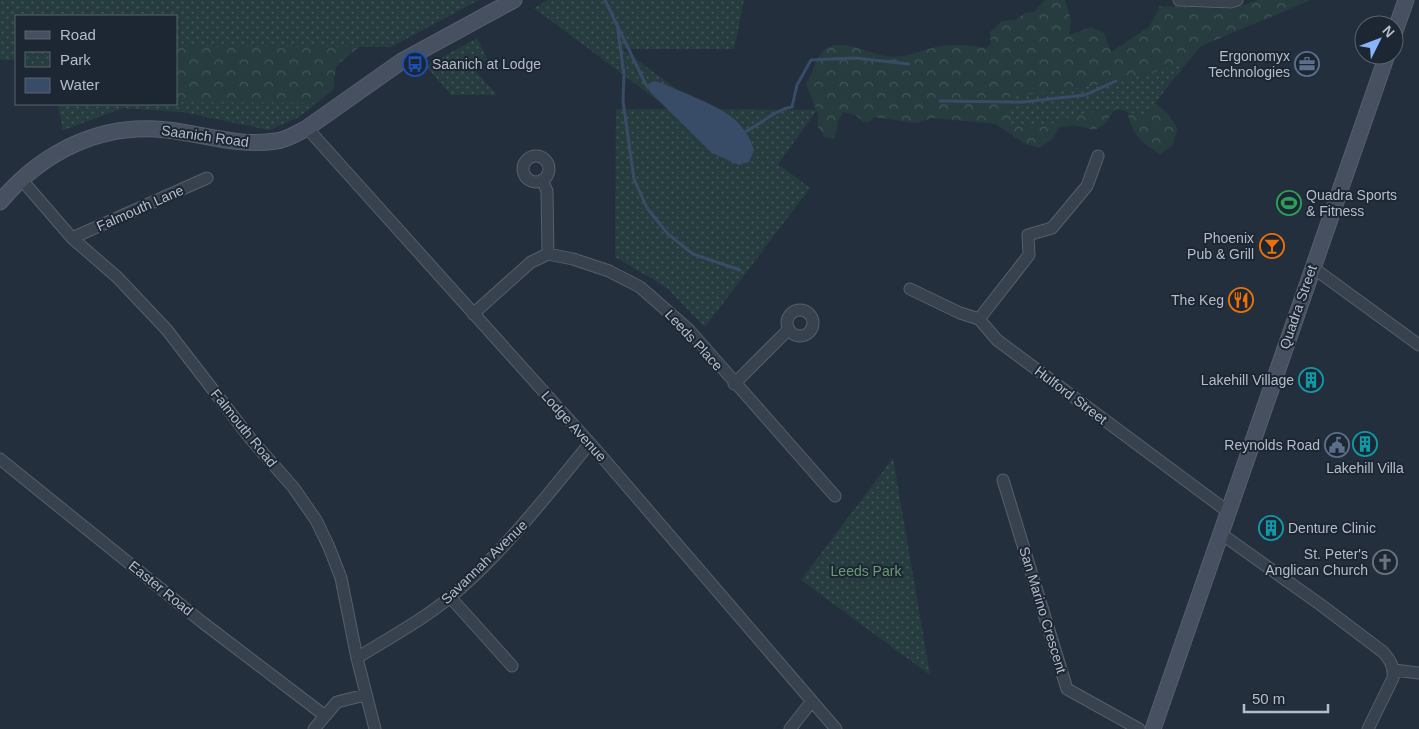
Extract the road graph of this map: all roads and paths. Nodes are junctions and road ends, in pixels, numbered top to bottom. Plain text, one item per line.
1 (514, 0) edge
2 (1179, 0) edge
3 (1237, 0) edge
4 (1406, 0) edge
5 (1401, 15) edge
6 (1383, 65) edge
7 (307, 128) junction
8 (1098, 156) dead end
9 (208, 178) dead end
10 (21, 180) junction
11 (542, 180) dead end
12 (0, 202) edge
13 (72, 238) junction
14 (548, 254) junction
15 (1312, 267) junction
16 (910, 289) dead end
17 (473, 314) junction
18 (978, 319) junction
19 (788, 330) dead end
20 (1419, 345) edge
21 (734, 384) junction
22 (590, 443) junction
23 (0, 459) edge
24 (1004, 480) dead end
25 (835, 496) dead end
26 (1227, 511) junction
27 (1220, 534) junction
28 (450, 597) junction
29 (357, 658) junction
30 (512, 666) dead end
31 (1394, 670) junction
32 (1419, 673) edge
33 (365, 696) junction
34 (812, 701) junction
35 (324, 715) junction
36 (314, 729) edge
37 (375, 729) edge
38 (790, 729) edge
39 (836, 729) edge
40 (1139, 729) edge
41 (1153, 729) edge
42 (1368, 729) edge

1 - 7 main road, Saanich Road
2 - 3 street
4 - 5 main road
6 - 15 main road, Quadra Street
7 - 10 main road, Saanich Road
7 - 17 street, Lodge Avenue
8 - 18 street
9 - 13 street, Falmouth Lane
10 - 12 main road, Saanich Road
10 - 13 street, Falmouth Road
11 - 14 street
13 - 29 street, Falmouth Road
14 - 17 street
14 - 21 street, Leeds Place
15 - 20 street
15 - 26 main road, Quadra Street
16 - 18 street, Hulford Street
17 - 22 street, Lodge Avenue
18 - 26 street, Hulford Street
19 - 21 street
21 - 25 street, Leeds Place
22 - 28 street, Savannah Avenue
22 - 34 street, Lodge Avenue
23 - 35 street, Easter Road
24 - 40 street, San Marino Crescent
26 - 27 main road, Quadra Street
27 - 31 street
27 - 41 main road, Quadra Street
28 - 29 street, Savannah Avenue
28 - 30 street
29 - 33 street, Falmouth Road
31 - 32 street
31 - 42 street
33 - 35 street
33 - 37 street, Falmouth Road
34 - 38 street
34 - 39 street, Lodge Avenue
35 - 36 street

